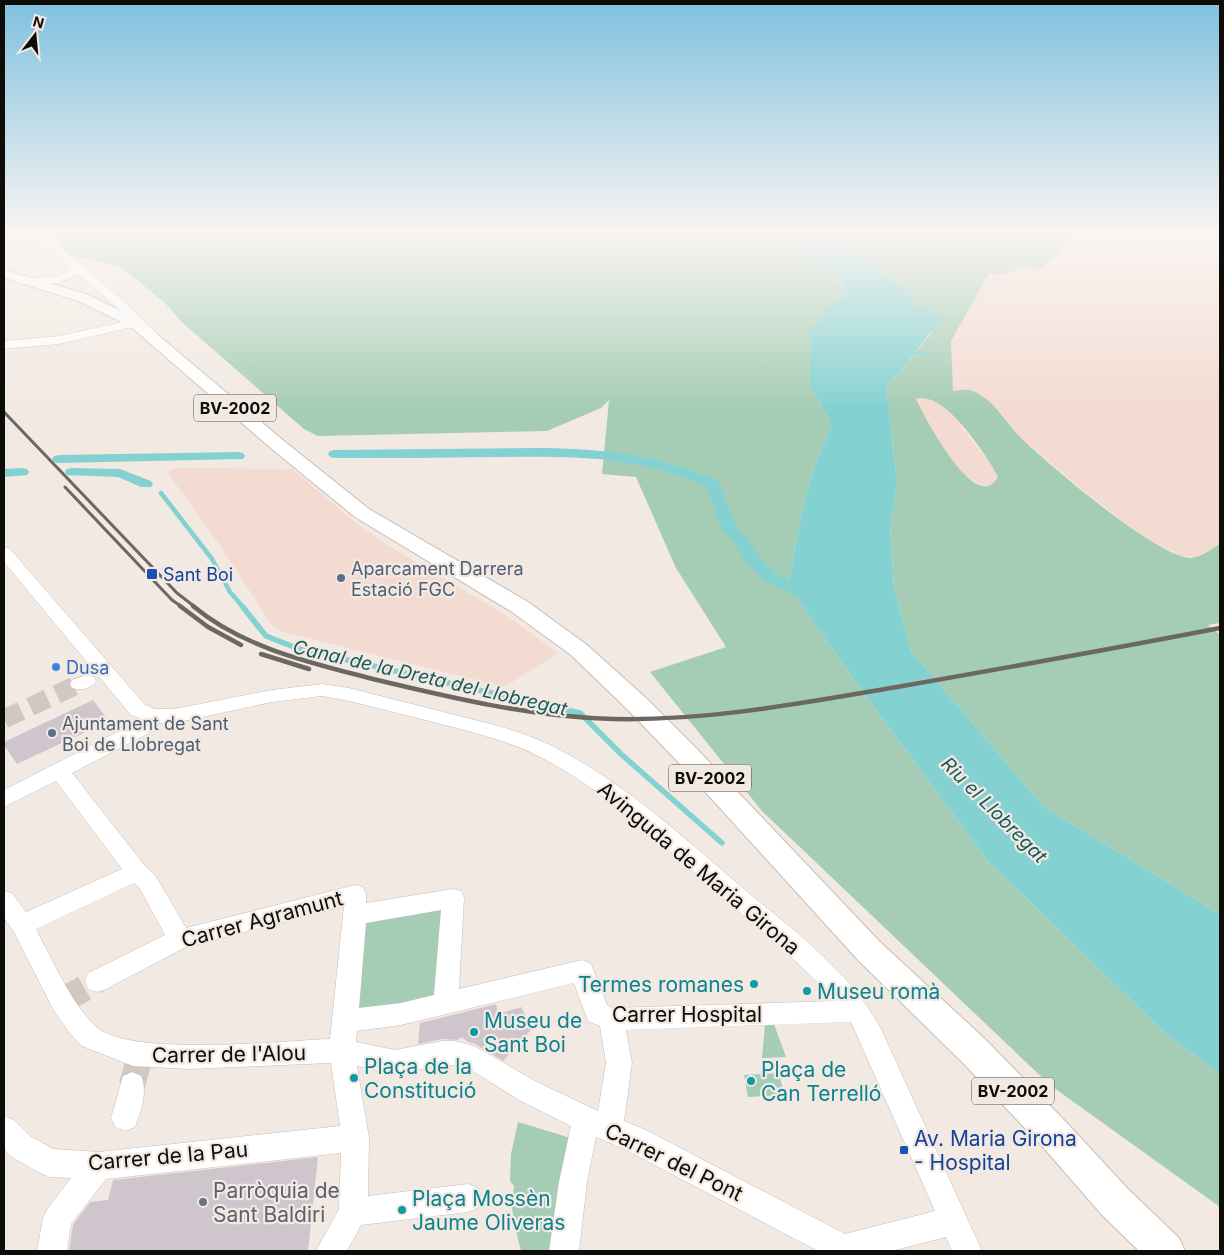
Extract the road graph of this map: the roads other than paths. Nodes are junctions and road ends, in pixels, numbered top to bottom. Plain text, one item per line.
1 (71, 294) edge
2 (109, 294) edge
3 (145, 331) junction
4 (4, 345) edge
5 (4, 552) edge
6 (153, 716) junction
7 (59, 770) junction
8 (4, 799) edge
9 (137, 872) junction
10 (4, 900) edge
11 (355, 915) junction
12 (22, 925) junction
13 (180, 939) junction
14 (98, 982) tunnel mouth
15 (446, 1004) junction
16 (858, 1011) junction
17 (346, 1019) junction
18 (612, 1019) junction
19 (333, 1052) junction
20 (132, 1085) tunnel mouth
21 (125, 1118) dead end
22 (598, 1124) junction
23 (9, 1139) edge
24 (355, 1143) junction
25 (104, 1160) junction
26 (468, 1198) dead end
27 (353, 1212) junction
28 (953, 1221) junction
29 (52, 1251) edge
30 (331, 1251) edge
31 (564, 1251) edge
32 (967, 1251) edge
33 (1166, 1251) edge

1 - 3 main road, BV-2002
2 - 3 street
3 - 4 street
3 - 33 main road, BV-2002
5 - 6 street
6 - 7 street
6 - 16 street, Avinguda de Maria Girona
7 - 8 street
7 - 9 street
9 - 12 street
9 - 13 street
10 - 12 street, Carrer de l'Alou
11 - 13 street, Carrer Agramunt
11 - 15 street
11 - 17 street
12 - 19 street, Carrer de l'Alou
13 - 14 street, Carrer Agramunt
15 - 17 street, Carrer Hospital
15 - 18 street, Carrer Hospital
16 - 18 street, Carrer Hospital
16 - 28 street, Avinguda de Maria Girona
17 - 19 street
18 - 22 street
19 - 22 street, Carrer del Pont
19 - 24 street
20 - 21 street
22 - 28 street, Carrer del Pont
22 - 31 street
23 - 25 street, Carrer de la Pau
24 - 25 street, Carrer de la Pau
24 - 27 street
25 - 29 street
26 - 27 street
27 - 30 street
28 - 32 street, Avinguda de Maria Girona

